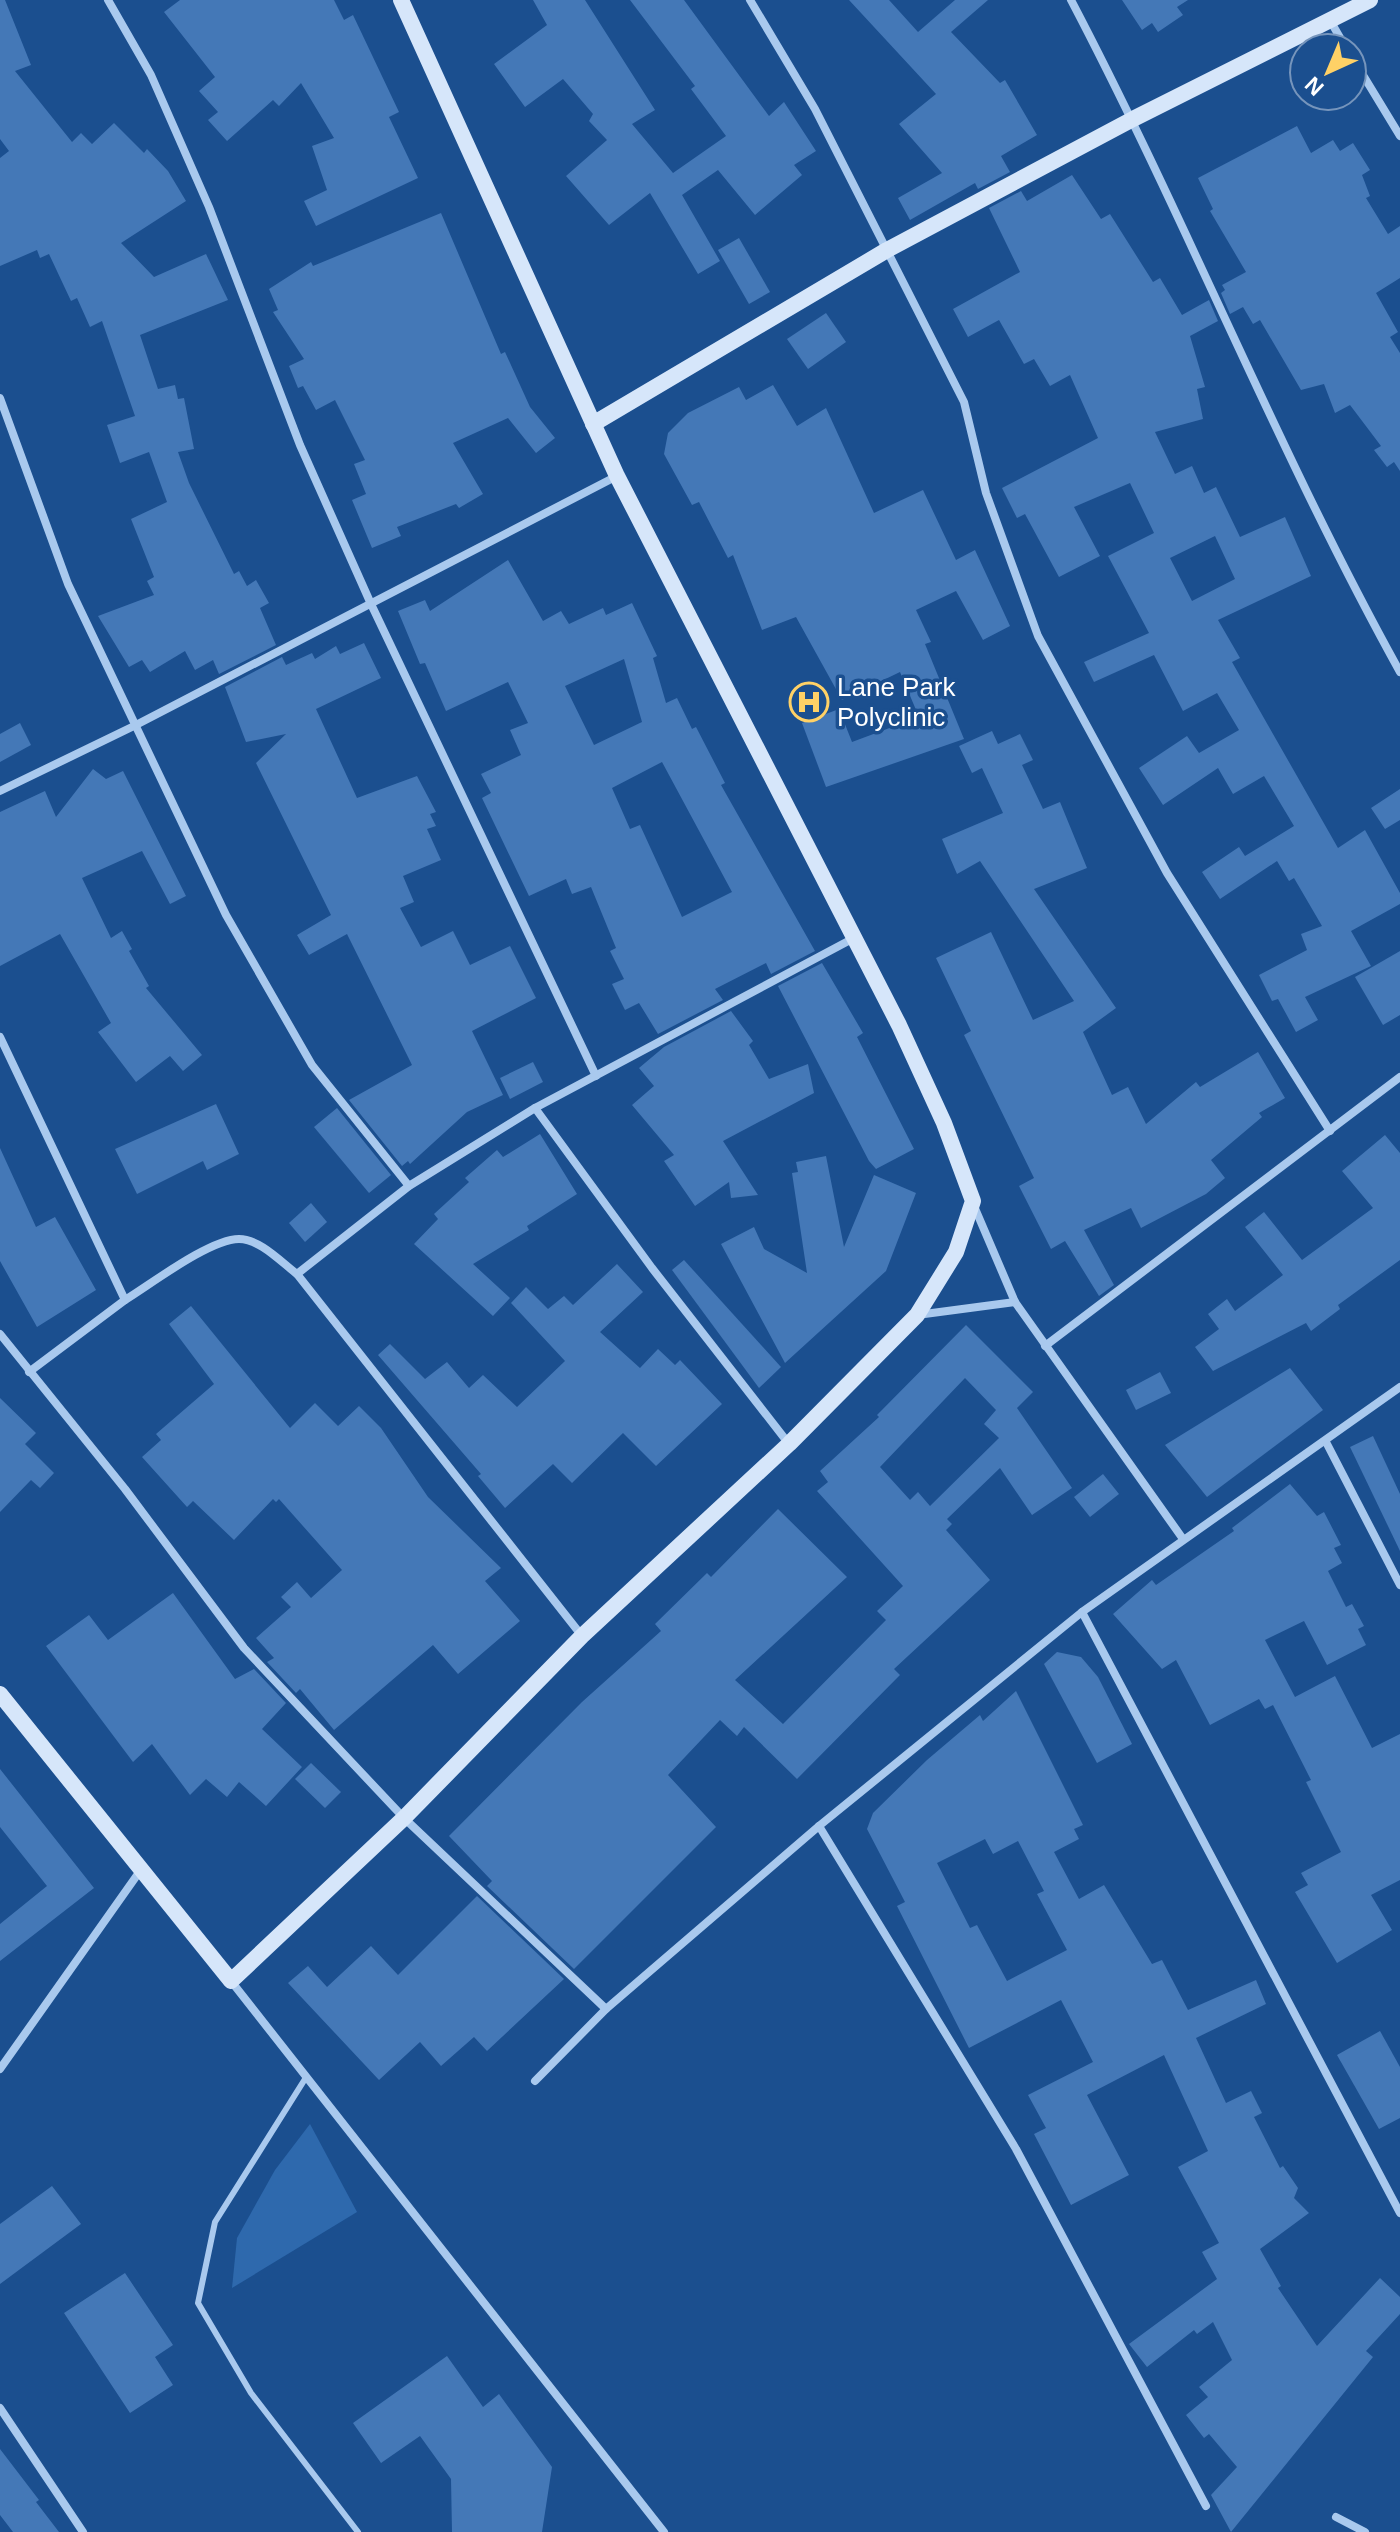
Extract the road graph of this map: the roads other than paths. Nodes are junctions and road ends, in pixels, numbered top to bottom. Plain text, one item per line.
1 (108, 0) edge
2 (401, 0) edge
3 (750, 0) edge
4 (1071, 0) edge
5 (1370, 0) edge
6 (1331, 22) junction
7 (1337, 32) edge
8 (1368, 83) edge
9 (1133, 119) junction
10 (1400, 136) edge
11 (887, 250) junction
12 (0, 398) edge
13 (593, 424) junction
14 (617, 476) junction
15 (371, 604) junction
16 (1400, 672) edge
17 (134, 726) junction
18 (0, 791) edge
19 (854, 938) junction
20 (0, 1037) edge
21 (596, 1076) junction
22 (1400, 1077) edge
23 (535, 1108) junction
24 (1330, 1131) junction
25 (409, 1186) junction
26 (973, 1201) junction
27 (297, 1274) junction
28 (125, 1300) junction
29 (1015, 1302) junction
30 (917, 1315) junction
31 (0, 1334) edge
32 (1045, 1346) junction
33 (29, 1372) junction
34 (1400, 1387) edge
35 (1326, 1442) junction
36 (789, 1444) junction
37 (1183, 1539) junction
38 (1400, 1585) edge
39 (1082, 1612) junction
40 (582, 1636) junction
41 (0, 1694) edge
42 (404, 1818) junction
43 (819, 1826) junction
44 (140, 1871) junction
45 (231, 1981) junction
46 (606, 2009) junction
47 (0, 2069) edge
48 (305, 2079) junction
49 (535, 2081) dead end
50 (1400, 2213) edge
51 (0, 2408) edge
52 (3, 2419) edge
53 (1206, 2506) dead end
54 (1336, 2517) dead end
55 (83, 2532) edge
56 (358, 2532) edge
57 (664, 2532) edge
58 (1365, 2532) edge

1 - 15 street
2 - 13 street
3 - 11 street
4 - 9 street
5 - 6 street
6 - 7 street
6 - 9 street
8 - 10 street
9 - 11 street
9 - 16 street
11 - 13 street
11 - 24 street
12 - 17 street
13 - 14 street
14 - 15 street
14 - 19 street
15 - 17 street
15 - 21 street
17 - 18 street
17 - 25 street
19 - 21 street
19 - 26 street
20 - 28 street
21 - 23 street
22 - 24 street
23 - 25 street
23 - 36 street
24 - 32 street
25 - 27 street
26 - 29 street
26 - 30 street
27 - 28 street
27 - 40 street
28 - 33 street
29 - 30 street
29 - 32 street
30 - 36 street
31 - 33 street
32 - 37 street
33 - 42 street
34 - 35 street
35 - 37 street
35 - 38 street
36 - 40 street
37 - 39 street
39 - 43 street
39 - 50 street
40 - 42 street
41 - 44 street
42 - 45 street
42 - 46 street
43 - 46 street
43 - 53 street
44 - 45 street
44 - 47 street
45 - 48 street
46 - 49 street
48 - 56 lane
48 - 57 street
51 - 52 street
52 - 55 street
54 - 58 street

